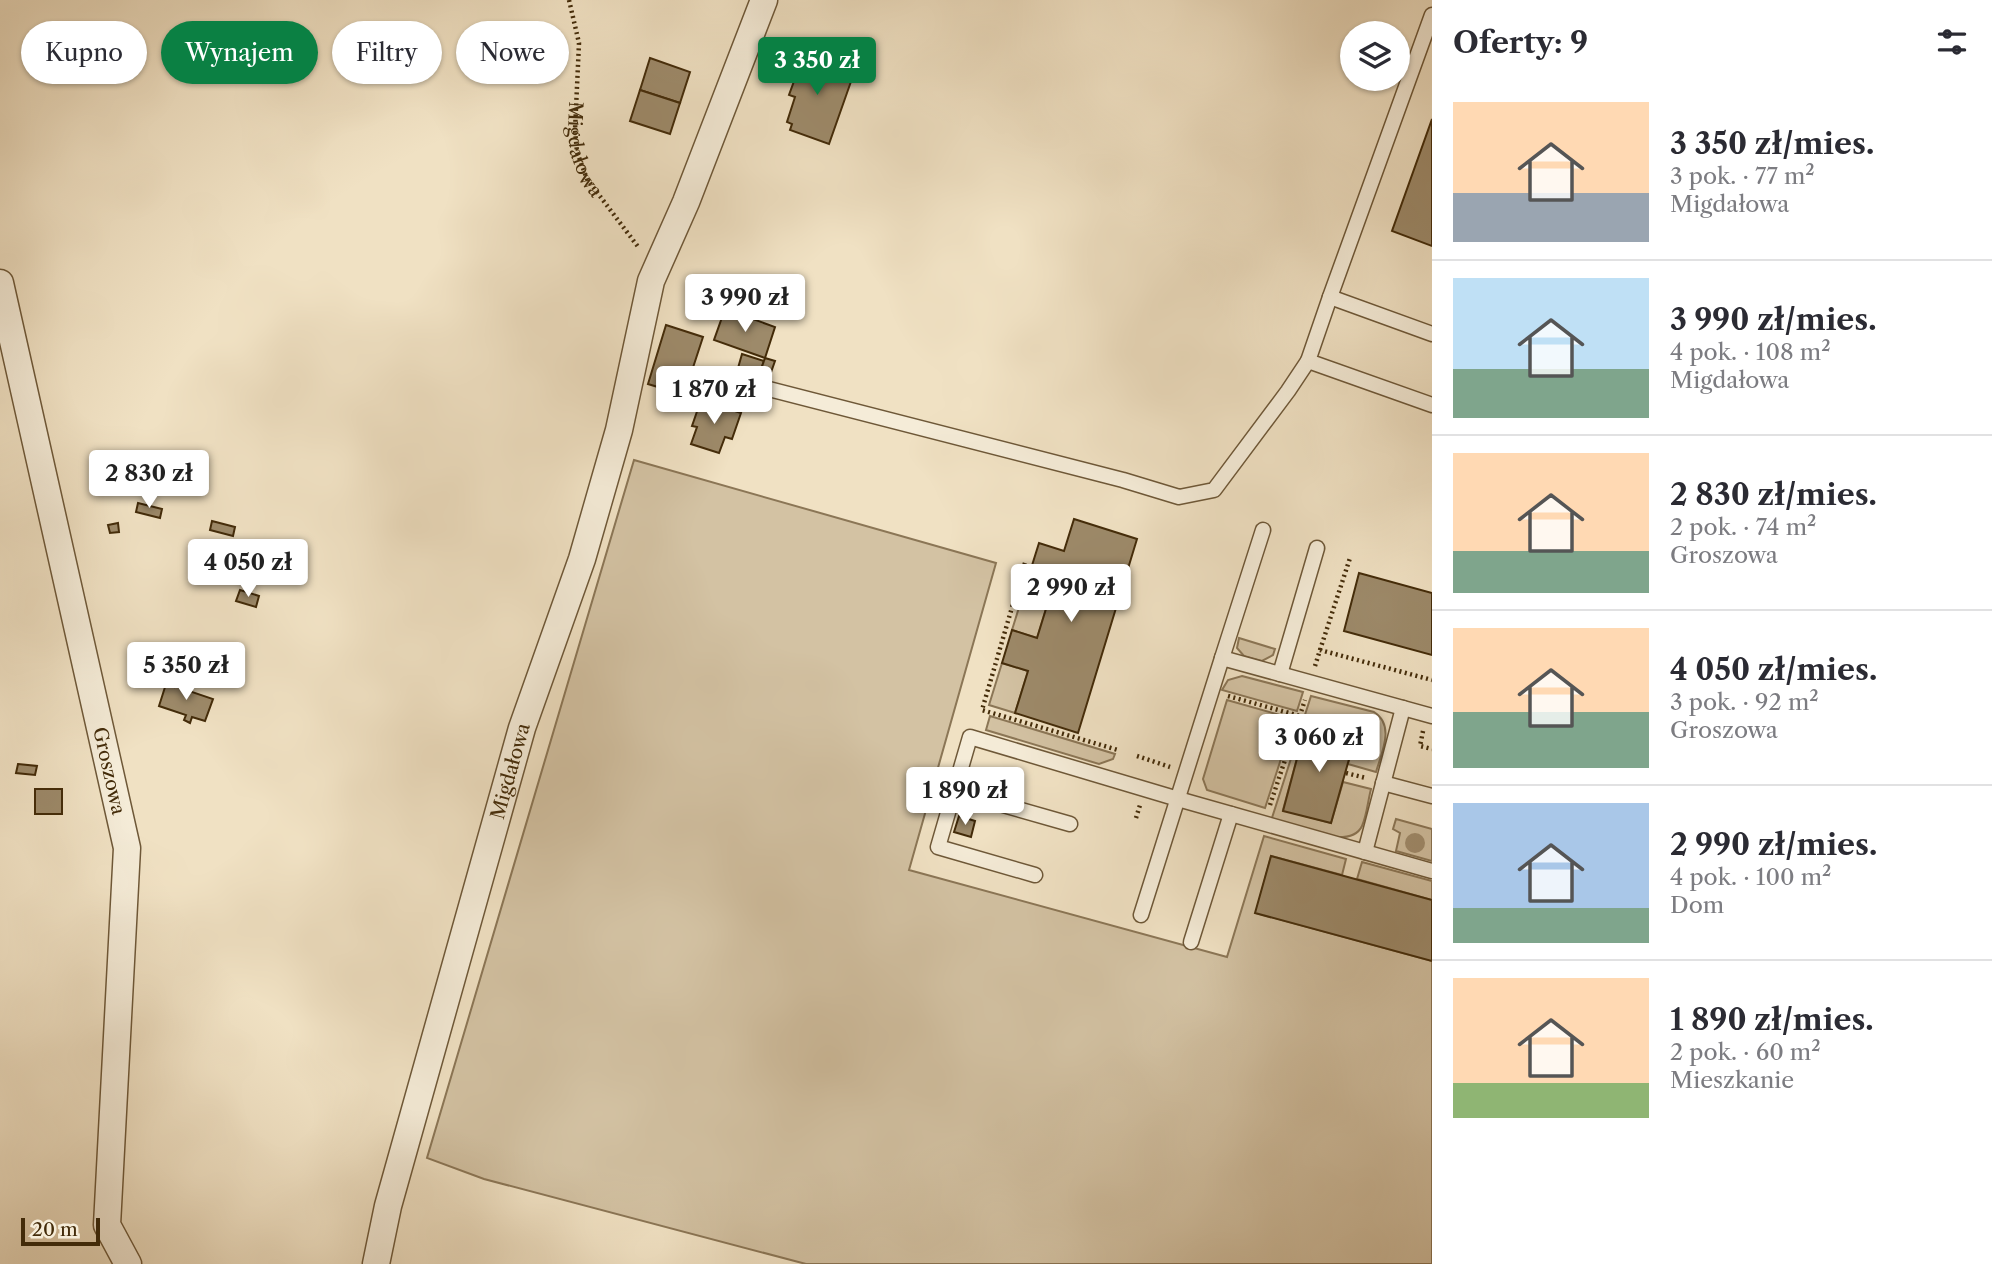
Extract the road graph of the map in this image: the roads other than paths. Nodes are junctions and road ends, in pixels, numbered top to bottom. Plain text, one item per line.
1 (764, 0) edge
2 (1432, 15) edge
3 (0, 283) edge
4 (1331, 298) junction
5 (1432, 334) edge
6 (1308, 360) junction
7 (753, 385) dead end
8 (1432, 405) edge
9 (1263, 530) dead end
10 (1317, 548) dead end
11 (1222, 658) junction
12 (1280, 674) junction
13 (1403, 708) junction
14 (1428, 721) edge
15 (1383, 783) junction
16 (954, 791) junction
17 (1432, 796) edge
18 (1178, 799) junction
19 (1231, 814) junction
20 (1070, 824) dead end
21 (1365, 852) junction
22 (1432, 871) edge
23 (1035, 875) dead end
24 (1140, 915) dead end
25 (1191, 942) dead end
26 (128, 1264) edge
27 (376, 1264) edge

1 - 27 street, Migdałowa
2 - 4 lane
3 - 26 street, Groszowa
4 - 5 lane
4 - 6 lane
6 - 7 lane
6 - 8 lane
9 - 11 lane
10 - 12 lane
11 - 12 lane
11 - 18 lane
12 - 13 lane
13 - 14 lane
13 - 15 lane
15 - 17 lane
15 - 21 lane
16 - 18 lane
16 - 20 lane
16 - 23 lane
18 - 19 lane
18 - 24 lane
19 - 21 lane
19 - 25 lane
21 - 22 lane

